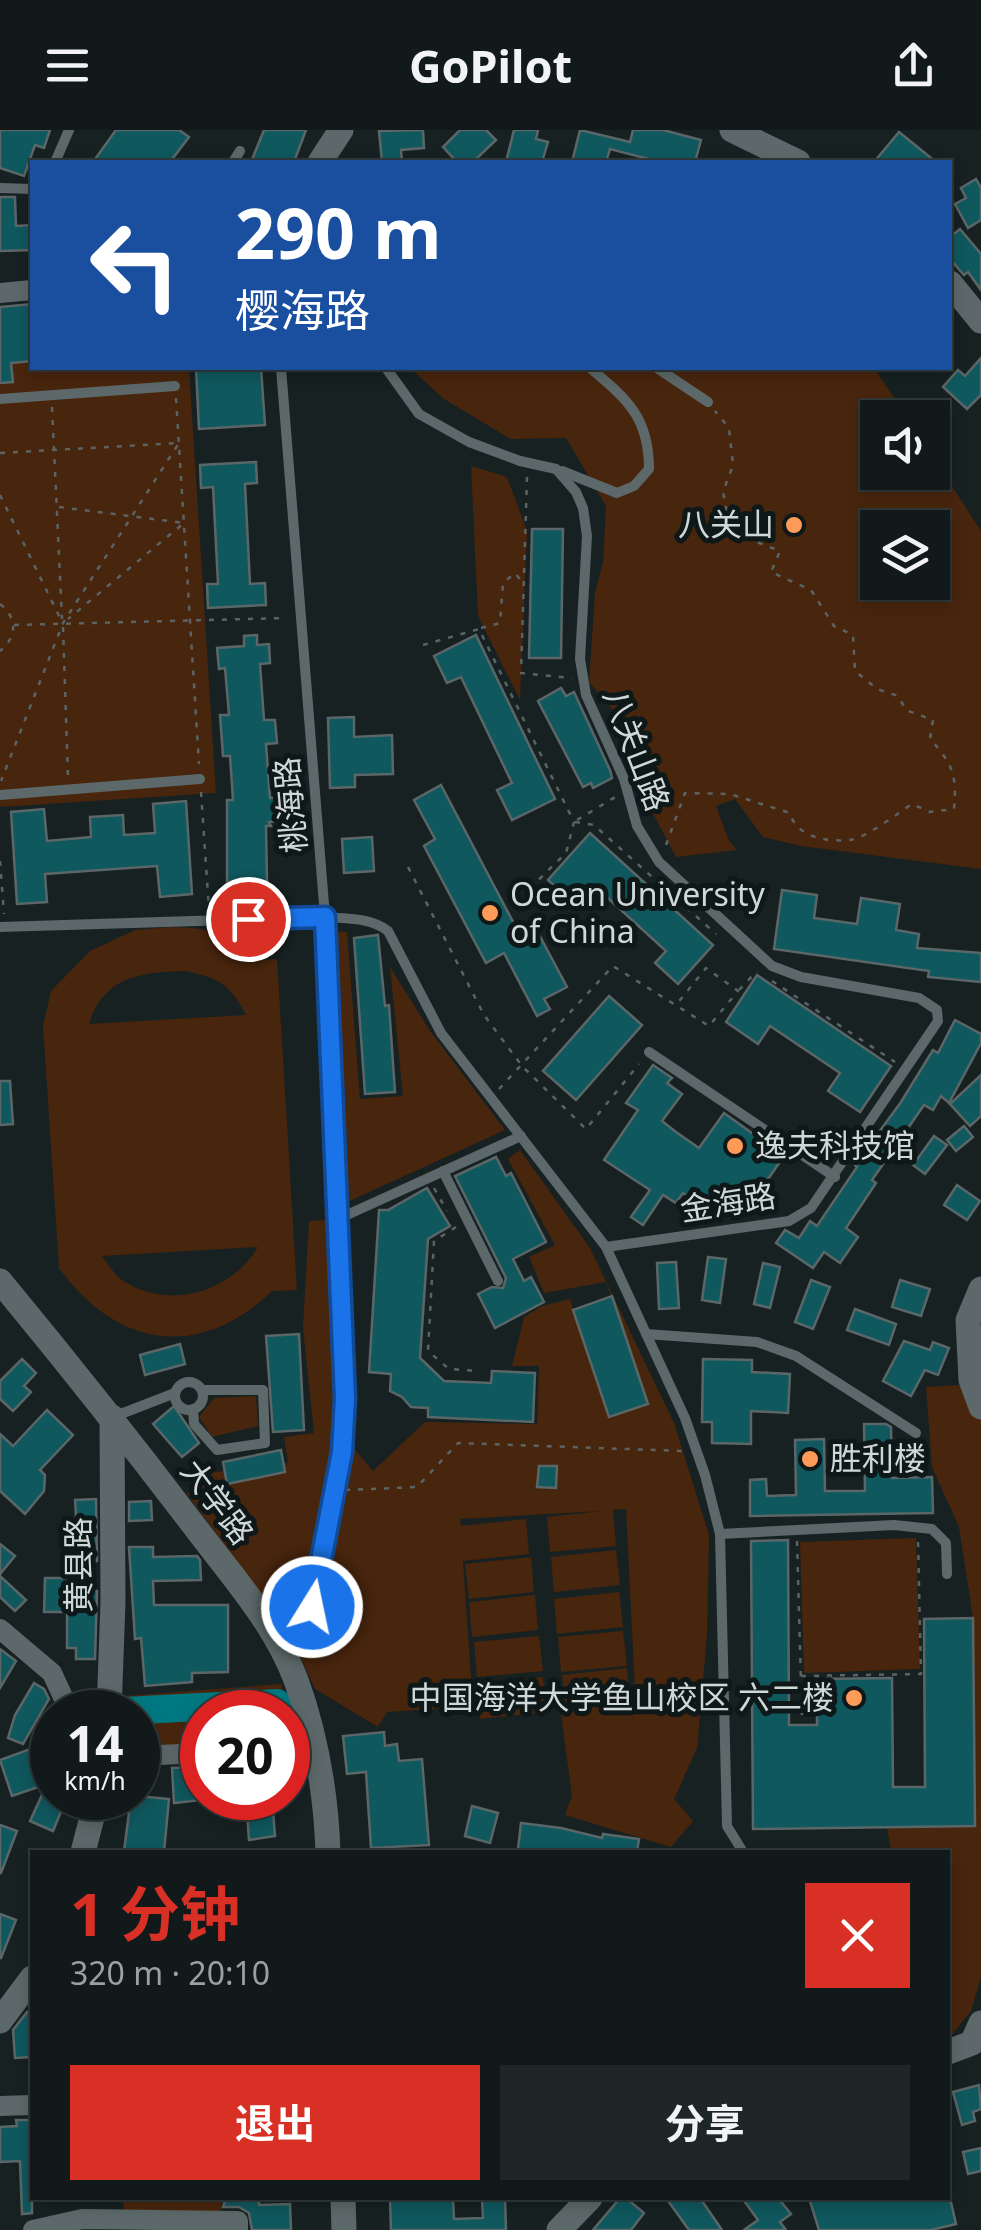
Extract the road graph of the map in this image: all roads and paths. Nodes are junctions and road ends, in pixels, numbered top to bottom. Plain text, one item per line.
1 (69, 130) edge
2 (341, 130) edge
3 (732, 130) edge
4 (240, 150) dead end
5 (56, 160) edge
6 (234, 160) edge
7 (321, 160) edge
8 (794, 160) edge
9 (0, 188) edge
10 (30, 189) edge
11 (952, 285) edge
12 (30, 290) edge
13 (0, 292) edge
14 (981, 321) edge
15 (281, 370) edge
16 (387, 370) edge
17 (592, 370) edge
18 (660, 370) edge
19 (176, 386) joint
20 (52, 395) junction
21 (0, 399) edge
22 (708, 402) joint
23 (179, 442) junction
24 (54, 450) junction
25 (0, 453) edge
26 (528, 463) junction
27 (556, 469) junction
28 (0, 495) edge
29 (57, 507) junction
30 (131, 516) junction
31 (184, 523) junction
32 (524, 584) junction
33 (0, 604) edge
34 (301, 617) junction
35 (190, 620) junction
36 (62, 623) junction
37 (14, 626) junction
38 (479, 629) junction
39 (423, 644) dead end
40 (0, 651) edge
41 (583, 679) junction
42 (200, 780) junction
43 (0, 782) edge
44 (68, 790) junction
45 (626, 790) junction
46 (0, 794) edge
47 (574, 822) junction
48 (0, 861) edge
49 (659, 862) junction
50 (408, 867) dead end
51 (525, 893) dead end
52 (325, 917) junction
53 (210, 920) junction
54 (2, 926) edge
55 (727, 944) dead end
56 (757, 970) dead end
57 (774, 982) dead end
58 (738, 991) junction
59 (676, 1006) junction
60 (938, 1021) joint
61 (649, 1052) joint
62 (522, 1066) junction
63 (906, 1070) junction
64 (491, 1097) junction
65 (520, 1136) junction
66 (443, 1171) junction
67 (835, 1177) junction
68 (428, 1178) junction
69 (447, 1211) dead end
70 (338, 1219) junction
71 (456, 1228) dead end
72 (606, 1248) junction
73 (0, 1281) edge
74 (498, 1281) dead end
75 (981, 1288) edge
76 (646, 1334) junction
77 (478, 1371) dead end
78 (202, 1390) junction
79 (175, 1393) junction
80 (981, 1407) edge
81 (193, 1409) junction
82 (112, 1417) junction
83 (916, 1433) dead end
84 (697, 1452) junction
85 (334, 1490) junction
86 (918, 1528) junction
87 (797, 1530) junction
88 (720, 1534) junction
89 (947, 1574) dead end
90 (0, 1628) edge
91 (278, 1642) junction
92 (801, 1676) junction
93 (60, 1690) edge
94 (110, 1690) edge
95 (802, 1719) dead end
96 (311, 1737) joint
97 (91, 1820) edge
98 (84, 1850) edge
99 (328, 1850) edge
100 (742, 1850) edge
101 (30, 1980) edge
102 (5, 2006) edge
103 (30, 2104) edge
104 (0, 2106) edge
105 (343, 2200) edge
106 (568, 2200) edge
107 (588, 2200) edge
108 (33, 2230) edge
109 (238, 2230) edge
110 (344, 2230) edge
111 (560, 2230) edge

1 - 5 lane
2 - 7 main road
3 - 8 main road
4 - 6 lane
9 - 10 lane
11 - 14 main road
12 - 13 street
15 - 34 lane, 桃海路
16 - 26 lane
17 - 27 lane
18 - 22 lane
19 - 20 lane
19 - 23 path
20 - 21 lane
20 - 24 path
22 - 49 path
23 - 24 path
23 - 30 path
23 - 31 path
24 - 25 path
24 - 29 path
26 - 27 lane
26 - 32 path
27 - 41 lane, 八关山路
28 - 36 path
29 - 30 path
29 - 36 path
30 - 31 path
30 - 36 path
31 - 35 path
31 - 36 path
32 - 38 path
32 - 41 path
33 - 37 path
34 - 35 path
34 - 52 lane, 桃海路
35 - 36 path
35 - 42 path
36 - 37 path
36 - 43 path
36 - 44 path
37 - 40 path
38 - 39 path
38 - 47 path
41 - 45 lane, 八关山路
42 - 44 lane
42 - 53 path
44 - 46 lane
45 - 47 path
45 - 49 lane, 八关山路
47 - 51 path
47 - 55 path
48 - 54 path
49 - 60 lane, 八关山路
50 - 62 path
52 - 53 lane
52 - 64 lane
52 - 70 lane, 桃海路
53 - 54 lane
56 - 58 path
57 - 63 path
58 - 59 path
58 - 59 path
59 - 62 path
60 - 63 lane, 金海路
61 - 62 path
61 - 67 lane
62 - 64 path
63 - 67 lane, 金海路
64 - 65 lane
65 - 66 lane
65 - 72 lane
66 - 68 lane
66 - 74 lane
67 - 72 lane, 金海路
68 - 69 path
68 - 70 lane
70 - 85 lane, 桃海路
71 - 77 path
72 - 76 lane
73 - 82 main road, 大学路
75 - 80 main road
76 - 83 lane
76 - 84 lane
78 - 79 lane
78 - 81 lane
78 - 81 lane
79 - 81 lane
79 - 82 lane
82 - 91 main road, 大学路
82 - 94 main road, 黄县路
84 - 85 path
84 - 88 lane
85 - 91 lane, 桃海路
86 - 87 lane
86 - 89 lane
86 - 92 path
87 - 88 lane
87 - 92 path
88 - 100 lane
90 - 93 street
91 - 96 main road, 大学路
92 - 95 path
96 - 99 main road, 大学路
97 - 98 main road
101 - 102 main road
103 - 104 street
105 - 110 main road
106 - 111 lane
107 - 111 main road
108 - 109 street

